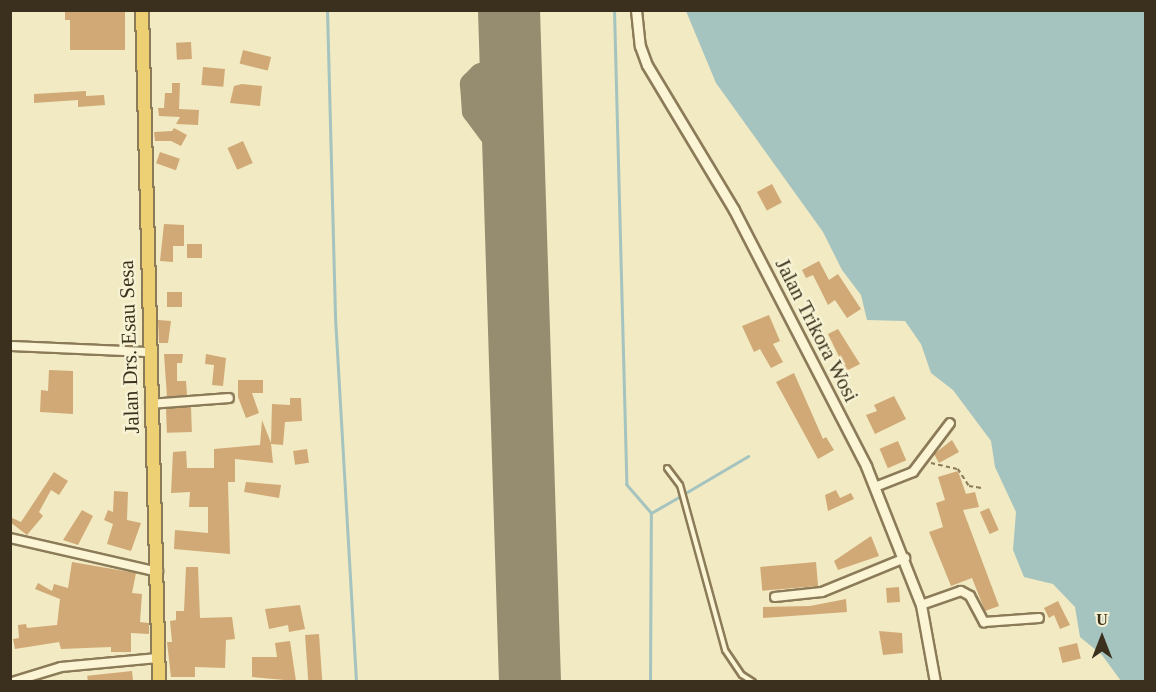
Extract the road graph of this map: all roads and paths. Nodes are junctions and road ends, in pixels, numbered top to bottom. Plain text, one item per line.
1 (142, 10) edge
2 (636, 10) edge
3 (10, 346) edge
4 (147, 352) junction
5 (229, 398) dead end
6 (150, 404) junction
7 (950, 423) dead end
8 (925, 462) junction
9 (667, 468) dead end
10 (875, 487) junction
11 (982, 488) dead end
12 (10, 538) edge
13 (905, 558) junction
14 (158, 572) junction
15 (775, 597) dead end
16 (921, 605) junction
17 (1039, 618) dead end
18 (158, 658) junction
19 (12, 681) edge
20 (159, 681) edge
21 (753, 681) edge
22 (935, 681) edge

1 - 4 highway, Jalan Drs. Esau Sesa
2 - 10 street, Jalan Trikora Wosi
3 - 4 street
4 - 6 highway, Jalan Drs. Esau Sesa
5 - 6 street
6 - 14 highway, Jalan Drs. Esau Sesa
7 - 8 street
8 - 10 street
8 - 11 path
9 - 21 lane
10 - 13 street, Jalan Trikora Wosi
12 - 14 street
13 - 15 street
13 - 16 street, Jalan Trikora Wosi
14 - 18 highway, Jalan Drs. Esau Sesa
16 - 17 street
16 - 22 street, Jalan Trikora Wosi
18 - 19 street
18 - 20 highway, Jalan Drs. Esau Sesa

